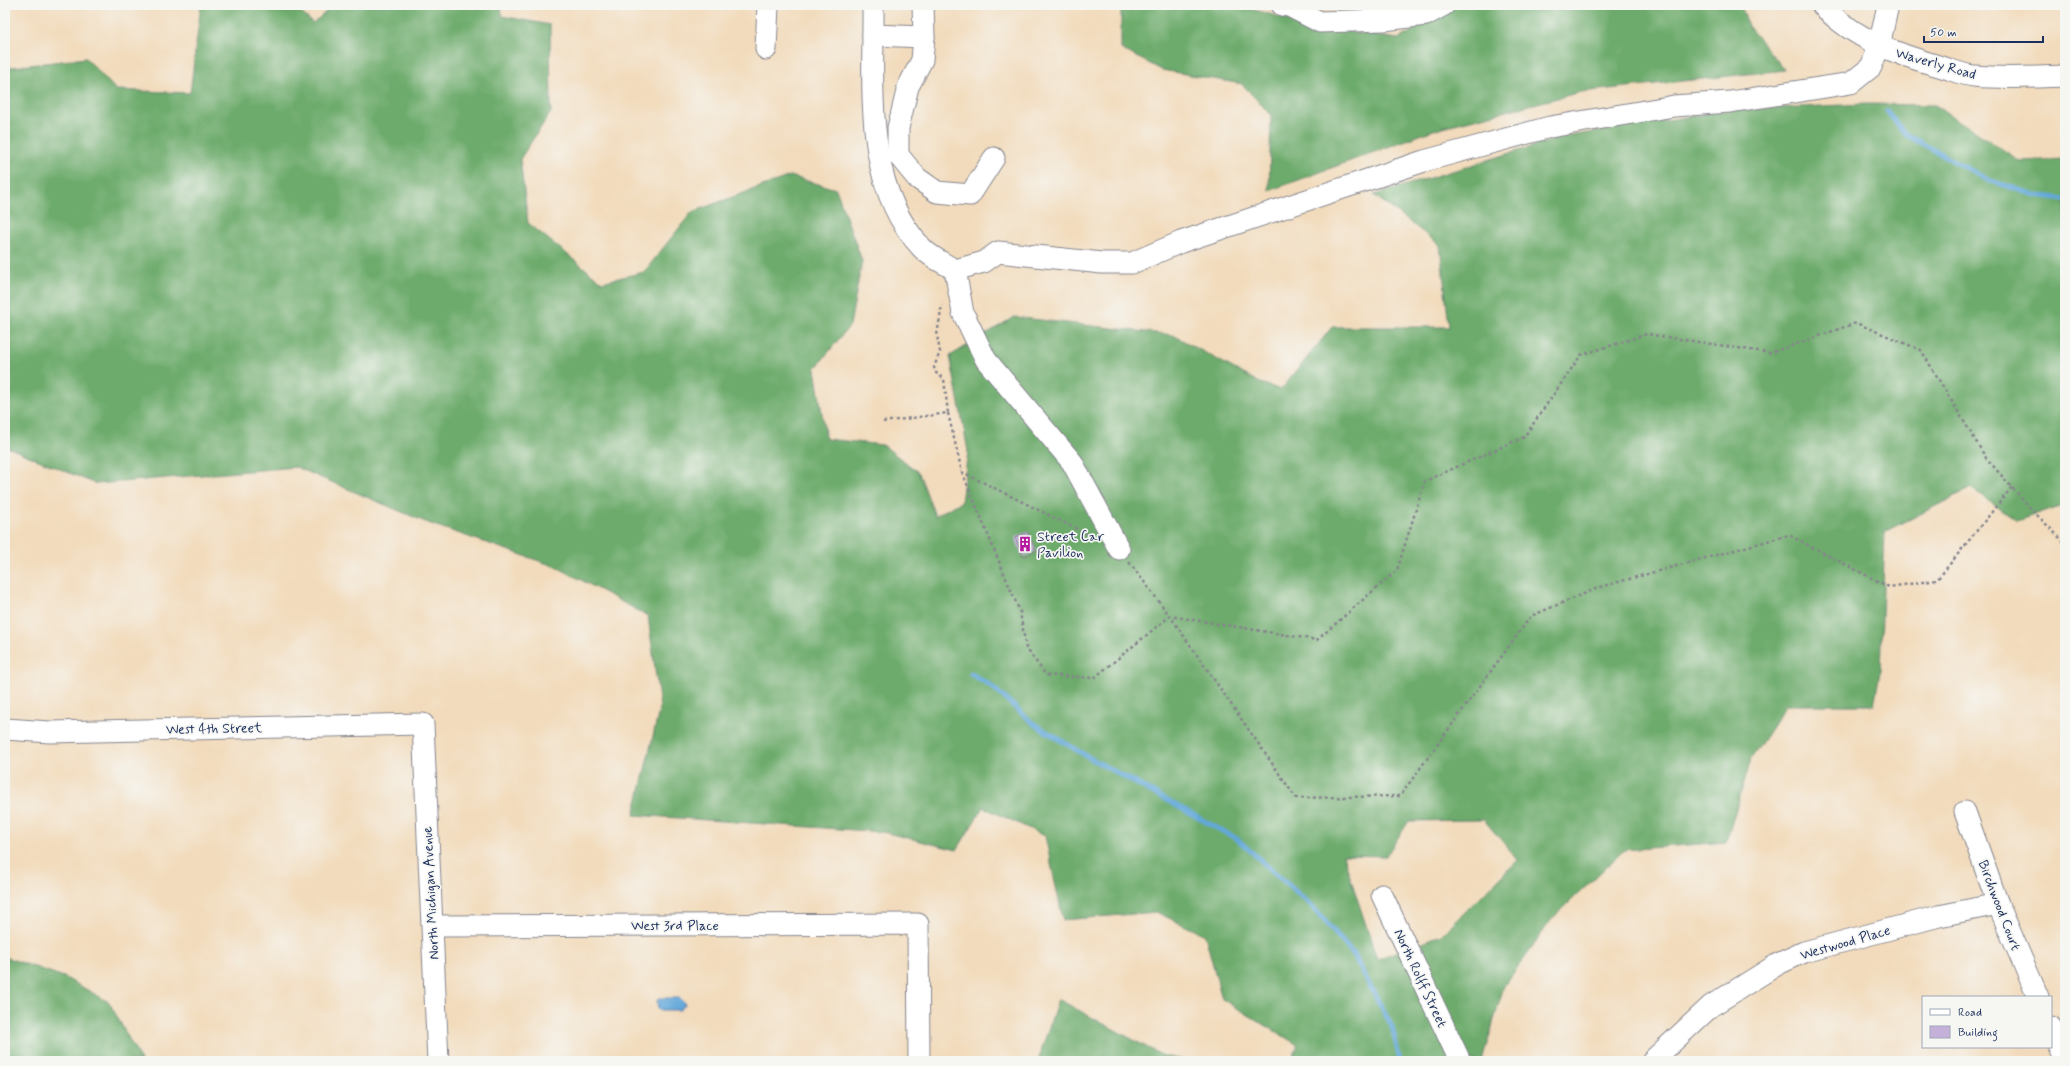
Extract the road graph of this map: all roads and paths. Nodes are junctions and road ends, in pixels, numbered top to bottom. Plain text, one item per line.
1 (768, 5) edge
2 (873, 5) edge
3 (923, 5) edge
4 (1282, 5) edge
5 (1444, 5) edge
6 (1822, 5) edge
7 (1888, 5) edge
8 (873, 35) junction
9 (924, 37) junction
10 (1879, 46) junction
11 (766, 49) dead end
12 (2065, 76) edge
13 (994, 158) dead end
14 (955, 270) junction
15 (942, 304) dead end
16 (948, 413) junction
17 (884, 422) dead end
18 (962, 472) junction
19 (2012, 487) junction
20 (2065, 543) edge
21 (1119, 549) junction
22 (1170, 616) junction
23 (423, 724) joint
24 (5, 729) edge
25 (1965, 812) dead end
26 (1382, 894) dead end
27 (1998, 904) junction
28 (433, 926) junction
29 (2038, 996) edge
30 (2052, 1028) edge
31 (2065, 1059) edge
32 (438, 1061) edge
33 (919, 1061) edge
34 (1460, 1061) edge
35 (1652, 1061) edge

1 - 11 street
2 - 8 street
3 - 9 street
4 - 5 street
6 - 10 street, Waverly Road
7 - 10 street
8 - 9 street
8 - 14 street
9 - 13 street
10 - 12 street, Waverly Road
10 - 14 street
14 - 21 street
15 - 16 path
16 - 17 path
16 - 18 path
18 - 21 path
18 - 22 path
19 - 20 path
19 - 22 path
19 - 22 path
21 - 22 path
23 - 24 street, West 4th Street
23 - 28 street, North Michigan Avenue
25 - 27 street, Birchwood Court
26 - 34 street, North Rolff Street
27 - 29 street, Birchwood Court
27 - 35 street, Westwood Place
28 - 32 street, North Michigan Avenue
28 - 33 street, West 3rd Place
30 - 31 street

